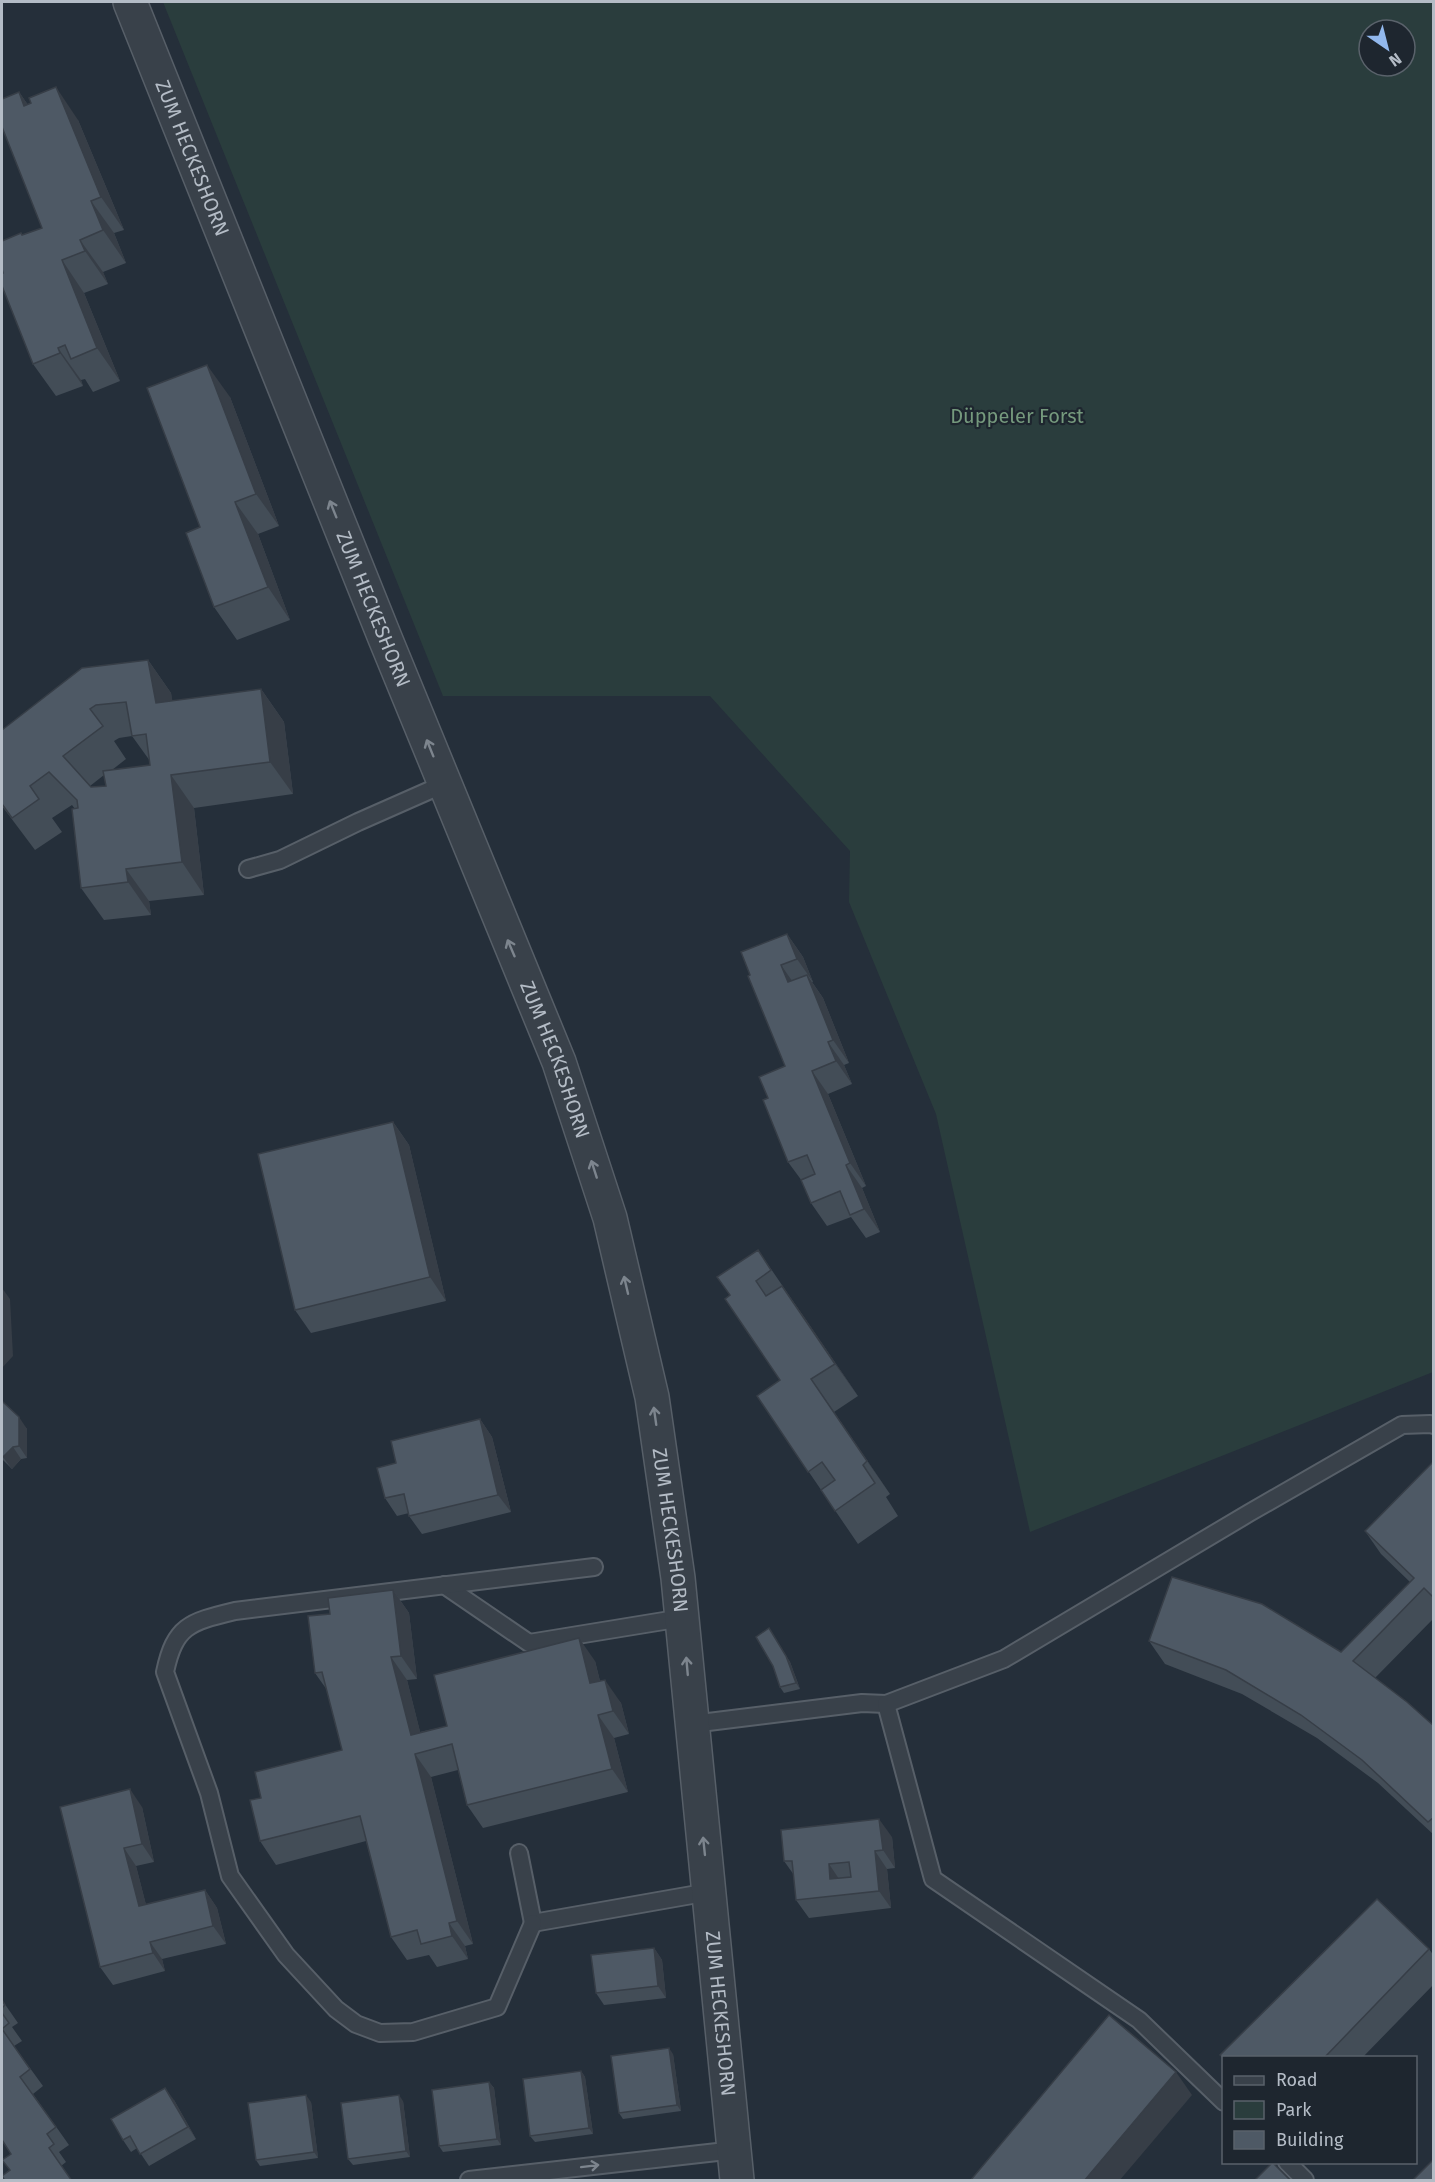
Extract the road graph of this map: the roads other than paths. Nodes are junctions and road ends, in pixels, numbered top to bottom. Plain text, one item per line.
1 (130, 2) edge
2 (444, 784) junction
3 (248, 869) dead end
4 (1434, 1425) edge
5 (594, 1567) dead end
6 (444, 1585) junction
7 (682, 1618) junction
8 (886, 1704) junction
9 (692, 1724) junction
10 (519, 1852) dead end
11 (709, 1892) junction
12 (533, 1923) junction
13 (1222, 2100) edge
14 (1288, 2164) edge
15 (736, 2165) edge
16 (469, 2181) edge
17 (1305, 2181) edge

2 -> 1 street, ZUM HECKESHORN
2 - 3 lane
7 -> 2 street, ZUM HECKESHORN
4 - 8 lane
5 - 6 lane
6 - 7 lane
6 - 12 lane
9 -> 7 street, ZUM HECKESHORN
8 - 9 lane
8 - 13 lane
11 -> 9 street, ZUM HECKESHORN
10 - 12 lane
11 - 12 lane
11 - 15 street, ZUM HECKESHORN
14 - 17 lane
16 -> 15 lane

